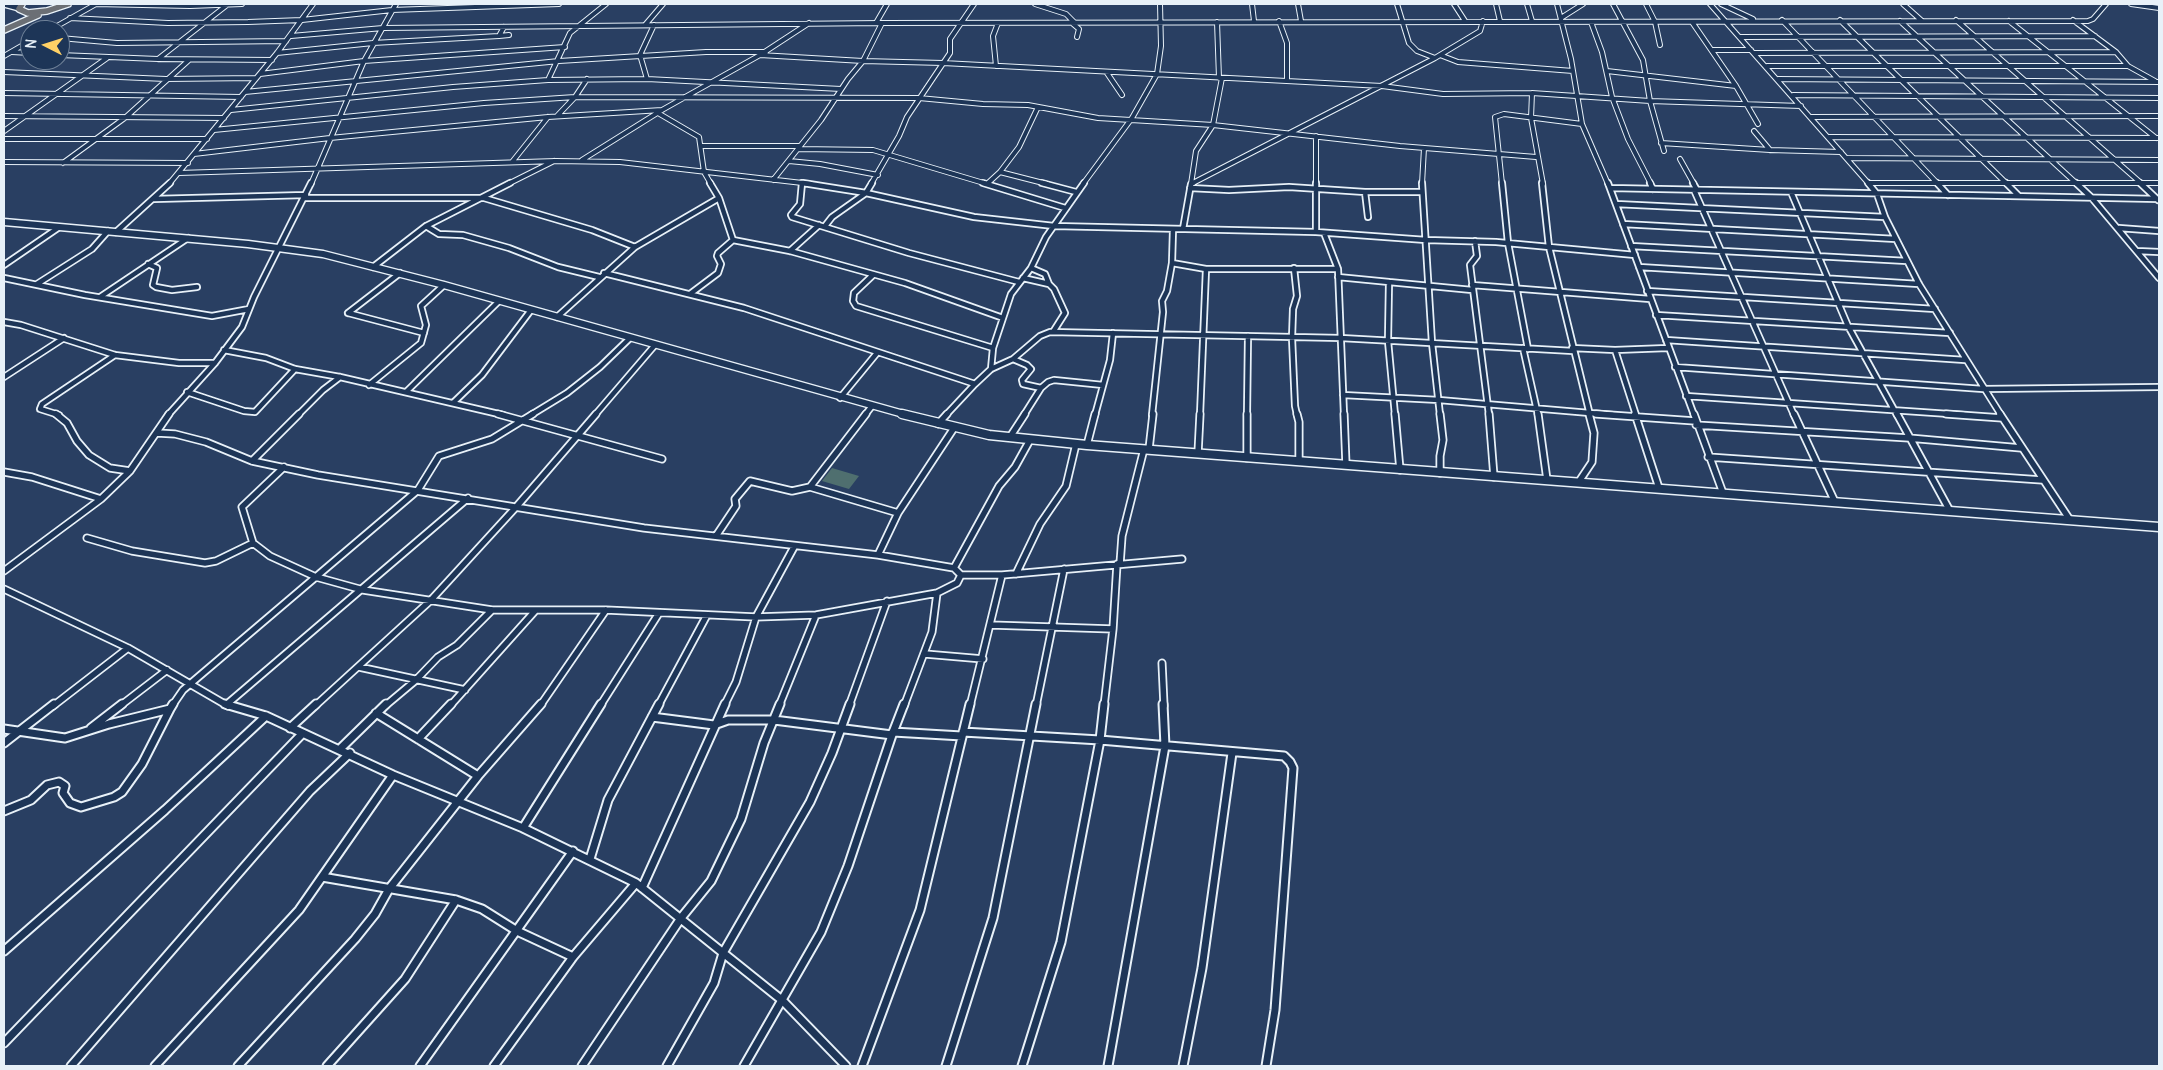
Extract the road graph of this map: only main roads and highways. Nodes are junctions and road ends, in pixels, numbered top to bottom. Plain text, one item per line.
1 (68, 4) edge
2 (19, 11) edge
3 (48, 11) junction
4 (4, 28) edge

1 - 3 main road
2 - 3 main road
2 - 4 main road
3 - 4 main road

